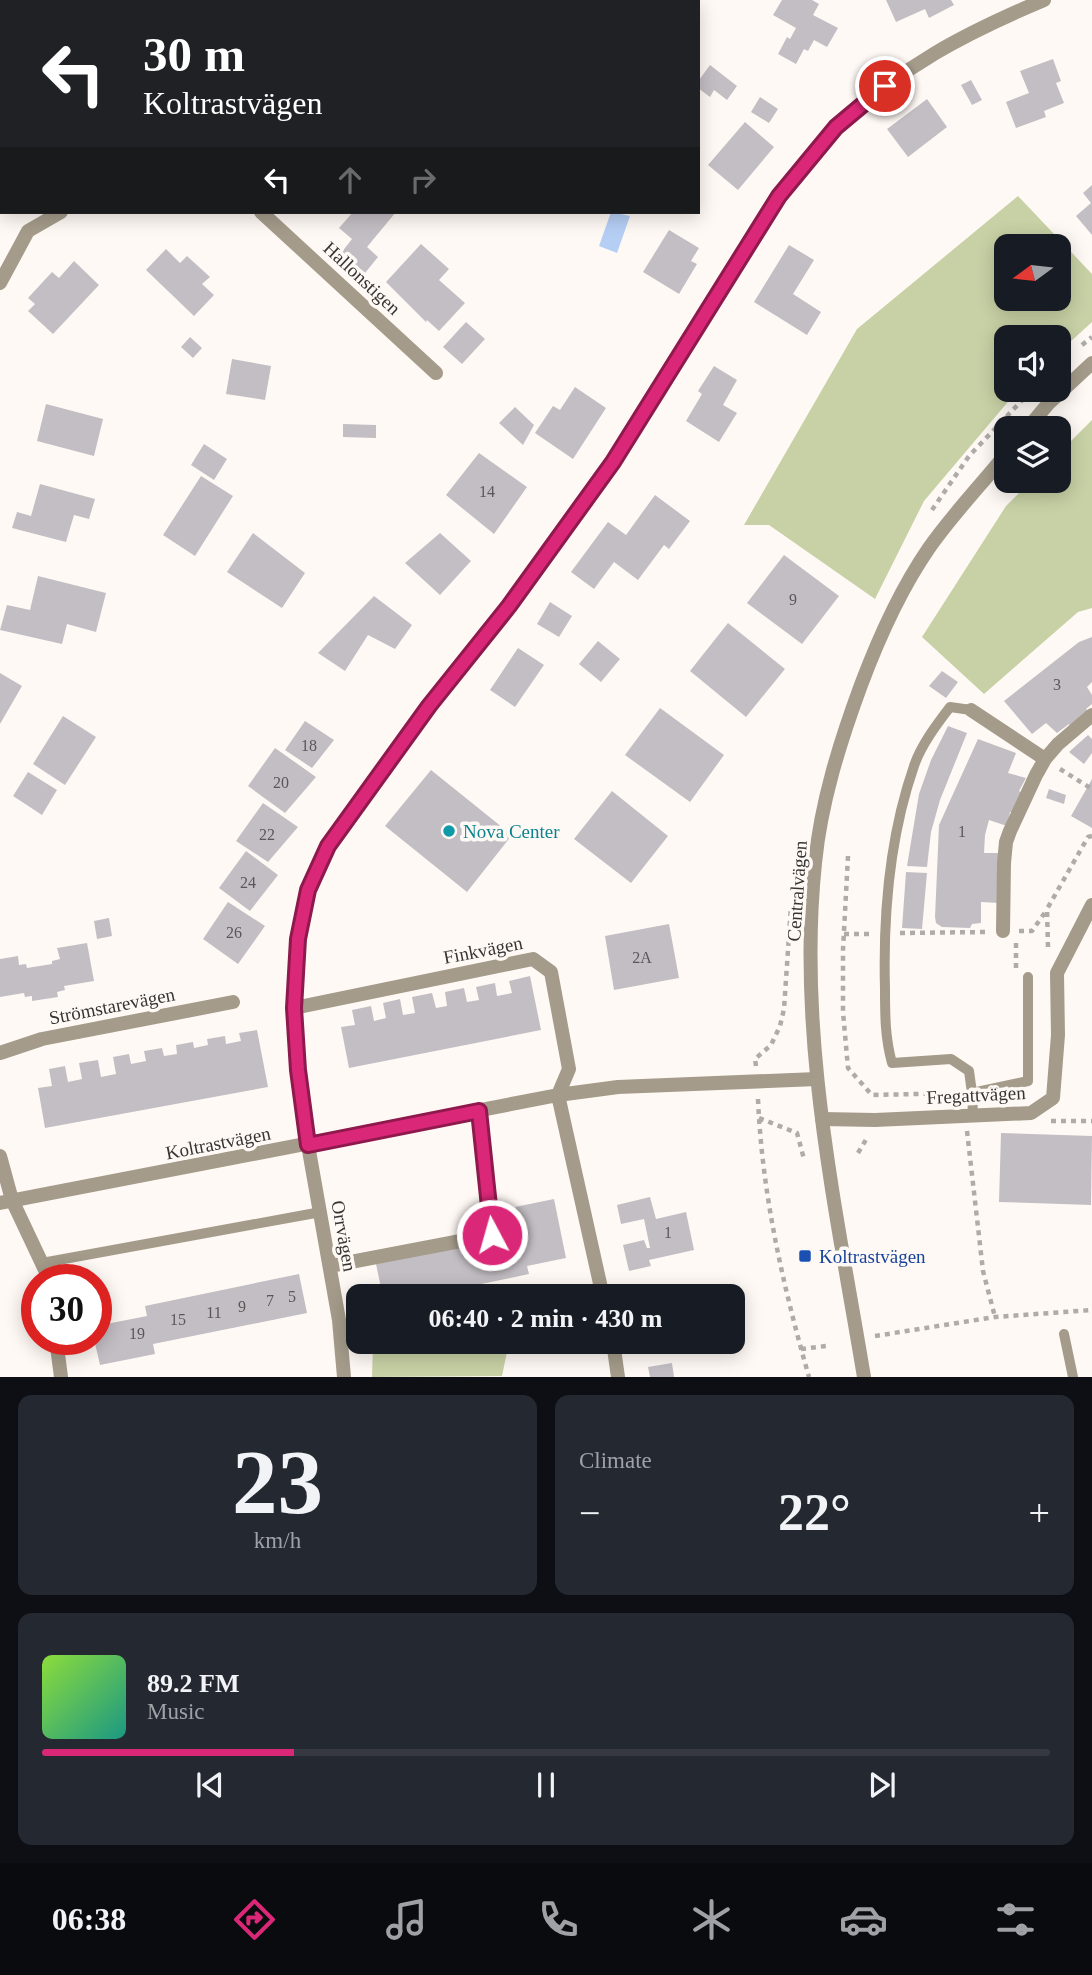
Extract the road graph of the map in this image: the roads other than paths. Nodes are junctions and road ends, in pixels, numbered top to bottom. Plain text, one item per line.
1 (1044, 0) edge
2 (58, 214) edge
3 (263, 214) edge
4 (0, 283) edge
5 (1092, 363) edge
6 (436, 373) dead end
7 (1038, 416) edge
8 (994, 469) edge
9 (971, 710) joint
10 (1092, 715) edge
11 (1045, 759) junction
12 (1092, 905) edge
13 (1003, 931) road end
14 (1028, 977) road end
15 (233, 1002) dead end
16 (294, 1008) junction
17 (0, 1053) edge
18 (817, 1079) junction
19 (972, 1093) junction
20 (558, 1095) junction
21 (479, 1111) junction
22 (822, 1119) junction
23 (969, 1119) junction
24 (308, 1145) junction
25 (0, 1156) edge
26 (6, 1202) edge
27 (321, 1212) junction
28 (42, 1263) joint
29 (330, 1266) junction
30 (600, 1284) edge
31 (1065, 1334) dead end
32 (615, 1354) edge
33 (58, 1355) edge
34 (61, 1377) edge
35 (344, 1377) edge
36 (618, 1377) edge
37 (863, 1377) edge
38 (1073, 1377) edge

1 - 16 street, Orrvägen
2 - 4 street
3 - 6 street, Hallonstigen
5 - 7 street
8 - 18 street, Centralvägen
9 - 11 street
9 - 19 lane
10 - 11 street
11 - 13 street
12 - 23 street, Fregattvägen
14 - 19 lane
15 - 17 street, Strömstarevägen
16 - 20 street, Finkvägen
16 - 24 street, Orrvägen
18 - 20 street, Koltrastvägen
18 - 22 street, Centralvägen
19 - 23 lane
20 - 21 street, Koltrastvägen
20 - 30 street
21 - 24 street, Koltrastvägen
21 - 29 street
22 - 23 street, Fregattvägen
22 - 37 street, Centralvägen
24 - 26 street, Koltrastvägen
24 - 27 street, Orrvägen
25 - 26 street
26 - 28 street
27 - 28 lane
27 - 29 street, Orrvägen
29 - 35 street, Orrvägen
31 - 38 lane
32 - 36 street
33 - 34 street

